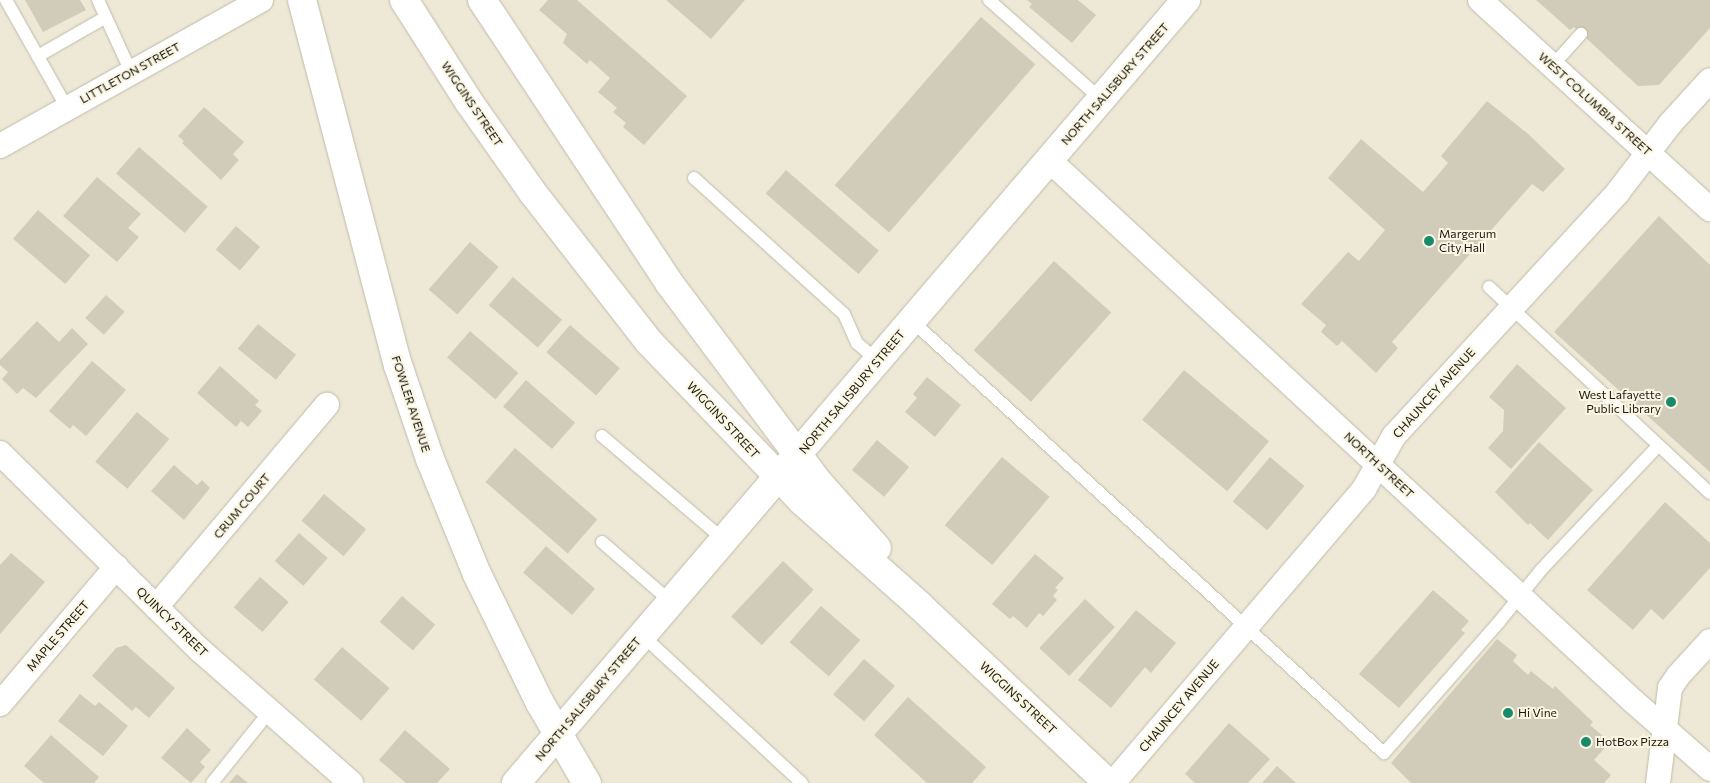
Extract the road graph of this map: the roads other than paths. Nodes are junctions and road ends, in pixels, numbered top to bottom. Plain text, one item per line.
1 (6, 0) edge
2 (98, 0) edge
3 (261, 0) edge
4 (302, 0) edge
5 (404, 0) edge
6 (482, 0) edge
7 (988, 0) edge
8 (1186, 0) edge
9 (1480, 0) edge
10 (106, 17) junction
11 (1581, 34) dead end
12 (38, 56) junction
13 (1552, 66) junction
14 (132, 72) junction
15 (1709, 82) edge
16 (1101, 99) junction
17 (67, 108) junction
18 (0, 146) edge
19 (1650, 154) junction
20 (1049, 160) junction
21 (694, 178) dead end
22 (1710, 209) edge
23 (1489, 287) dead end
24 (1511, 308) junction
25 (912, 321) junction
26 (878, 361) junction
27 (327, 405) dead end
28 (602, 436) dead end
29 (1658, 446) junction
30 (0, 453) edge
31 (797, 455) junction
32 (1378, 464) junction
33 (779, 478) junction
34 (1710, 493) edge
35 (724, 540) junction
36 (602, 542) dead end
37 (116, 568) junction
38 (1520, 595) junction
39 (670, 601) junction
40 (919, 606) junction
41 (156, 607) junction
42 (1246, 626) junction
43 (642, 635) junction
44 (1710, 641) edge
45 (0, 704) edge
46 (269, 712) junction
47 (1664, 728) junction
48 (557, 734) junction
49 (1710, 769) edge
50 (212, 783) edge
51 (351, 783) edge
52 (516, 783) edge
53 (587, 783) edge
54 (802, 783) edge
55 (1108, 783) edge
56 (1112, 783) edge
57 (1658, 783) edge

1 - 12 lane
2 - 10 lane
3 - 14 street, LITTLETON STREET
4 - 48 main road, FOWLER AVENUE
5 - 33 main road, WIGGINS STREET
6 - 31 main road
7 - 16 lane
8 - 16 main road, NORTH SALISBURY STREET
9 - 13 street, WEST COLUMBIA STREET
10 - 12 lane
10 - 14 lane
11 - 13 lane
12 - 17 lane
13 - 19 street, WEST COLUMBIA STREET
14 - 17 street, LITTLETON STREET
15 - 19 street, CHAUNCEY AVENUE
16 - 20 main road, NORTH SALISBURY STREET
17 - 18 street, LITTLETON STREET
19 - 22 street, WEST COLUMBIA STREET
19 - 24 street, CHAUNCEY AVENUE
20 - 25 main road, NORTH SALISBURY STREET
20 - 32 street, NORTH STREET
21 - 26 lane
23 - 24 lane
24 - 29 lane
24 - 32 street, CHAUNCEY AVENUE
25 - 26 main road, NORTH SALISBURY STREET
25 - 42 lane
26 - 31 main road, NORTH SALISBURY STREET
27 - 41 street, CRUM COURT
28 - 35 lane
29 - 34 lane
29 - 38 lane
30 - 37 street, QUINCY STREET
31 - 33 main road, NORTH SALISBURY STREET
31 - 40 main road
32 - 38 street, NORTH STREET
32 - 42 street, CHAUNCEY AVENUE
33 - 35 main road, NORTH SALISBURY STREET
33 - 40 main road, WIGGINS STREET
35 - 39 main road, NORTH SALISBURY STREET
36 - 39 lane
37 - 41 street, QUINCY STREET
37 - 45 street, MAPLE STREET
38 - 42 lane
38 - 47 street, NORTH STREET
39 - 43 main road, NORTH SALISBURY STREET
40 - 55 main road, WIGGINS STREET
41 - 46 street, QUINCY STREET
42 - 56 street, CHAUNCEY AVENUE
43 - 48 main road, NORTH SALISBURY STREET
43 - 54 lane
44 - 47 street
46 - 50 lane
46 - 51 street, QUINCY STREET
47 - 49 street, NORTH STREET
47 - 57 street
48 - 52 main road, NORTH SALISBURY STREET
48 - 53 main road, FOWLER AVENUE

